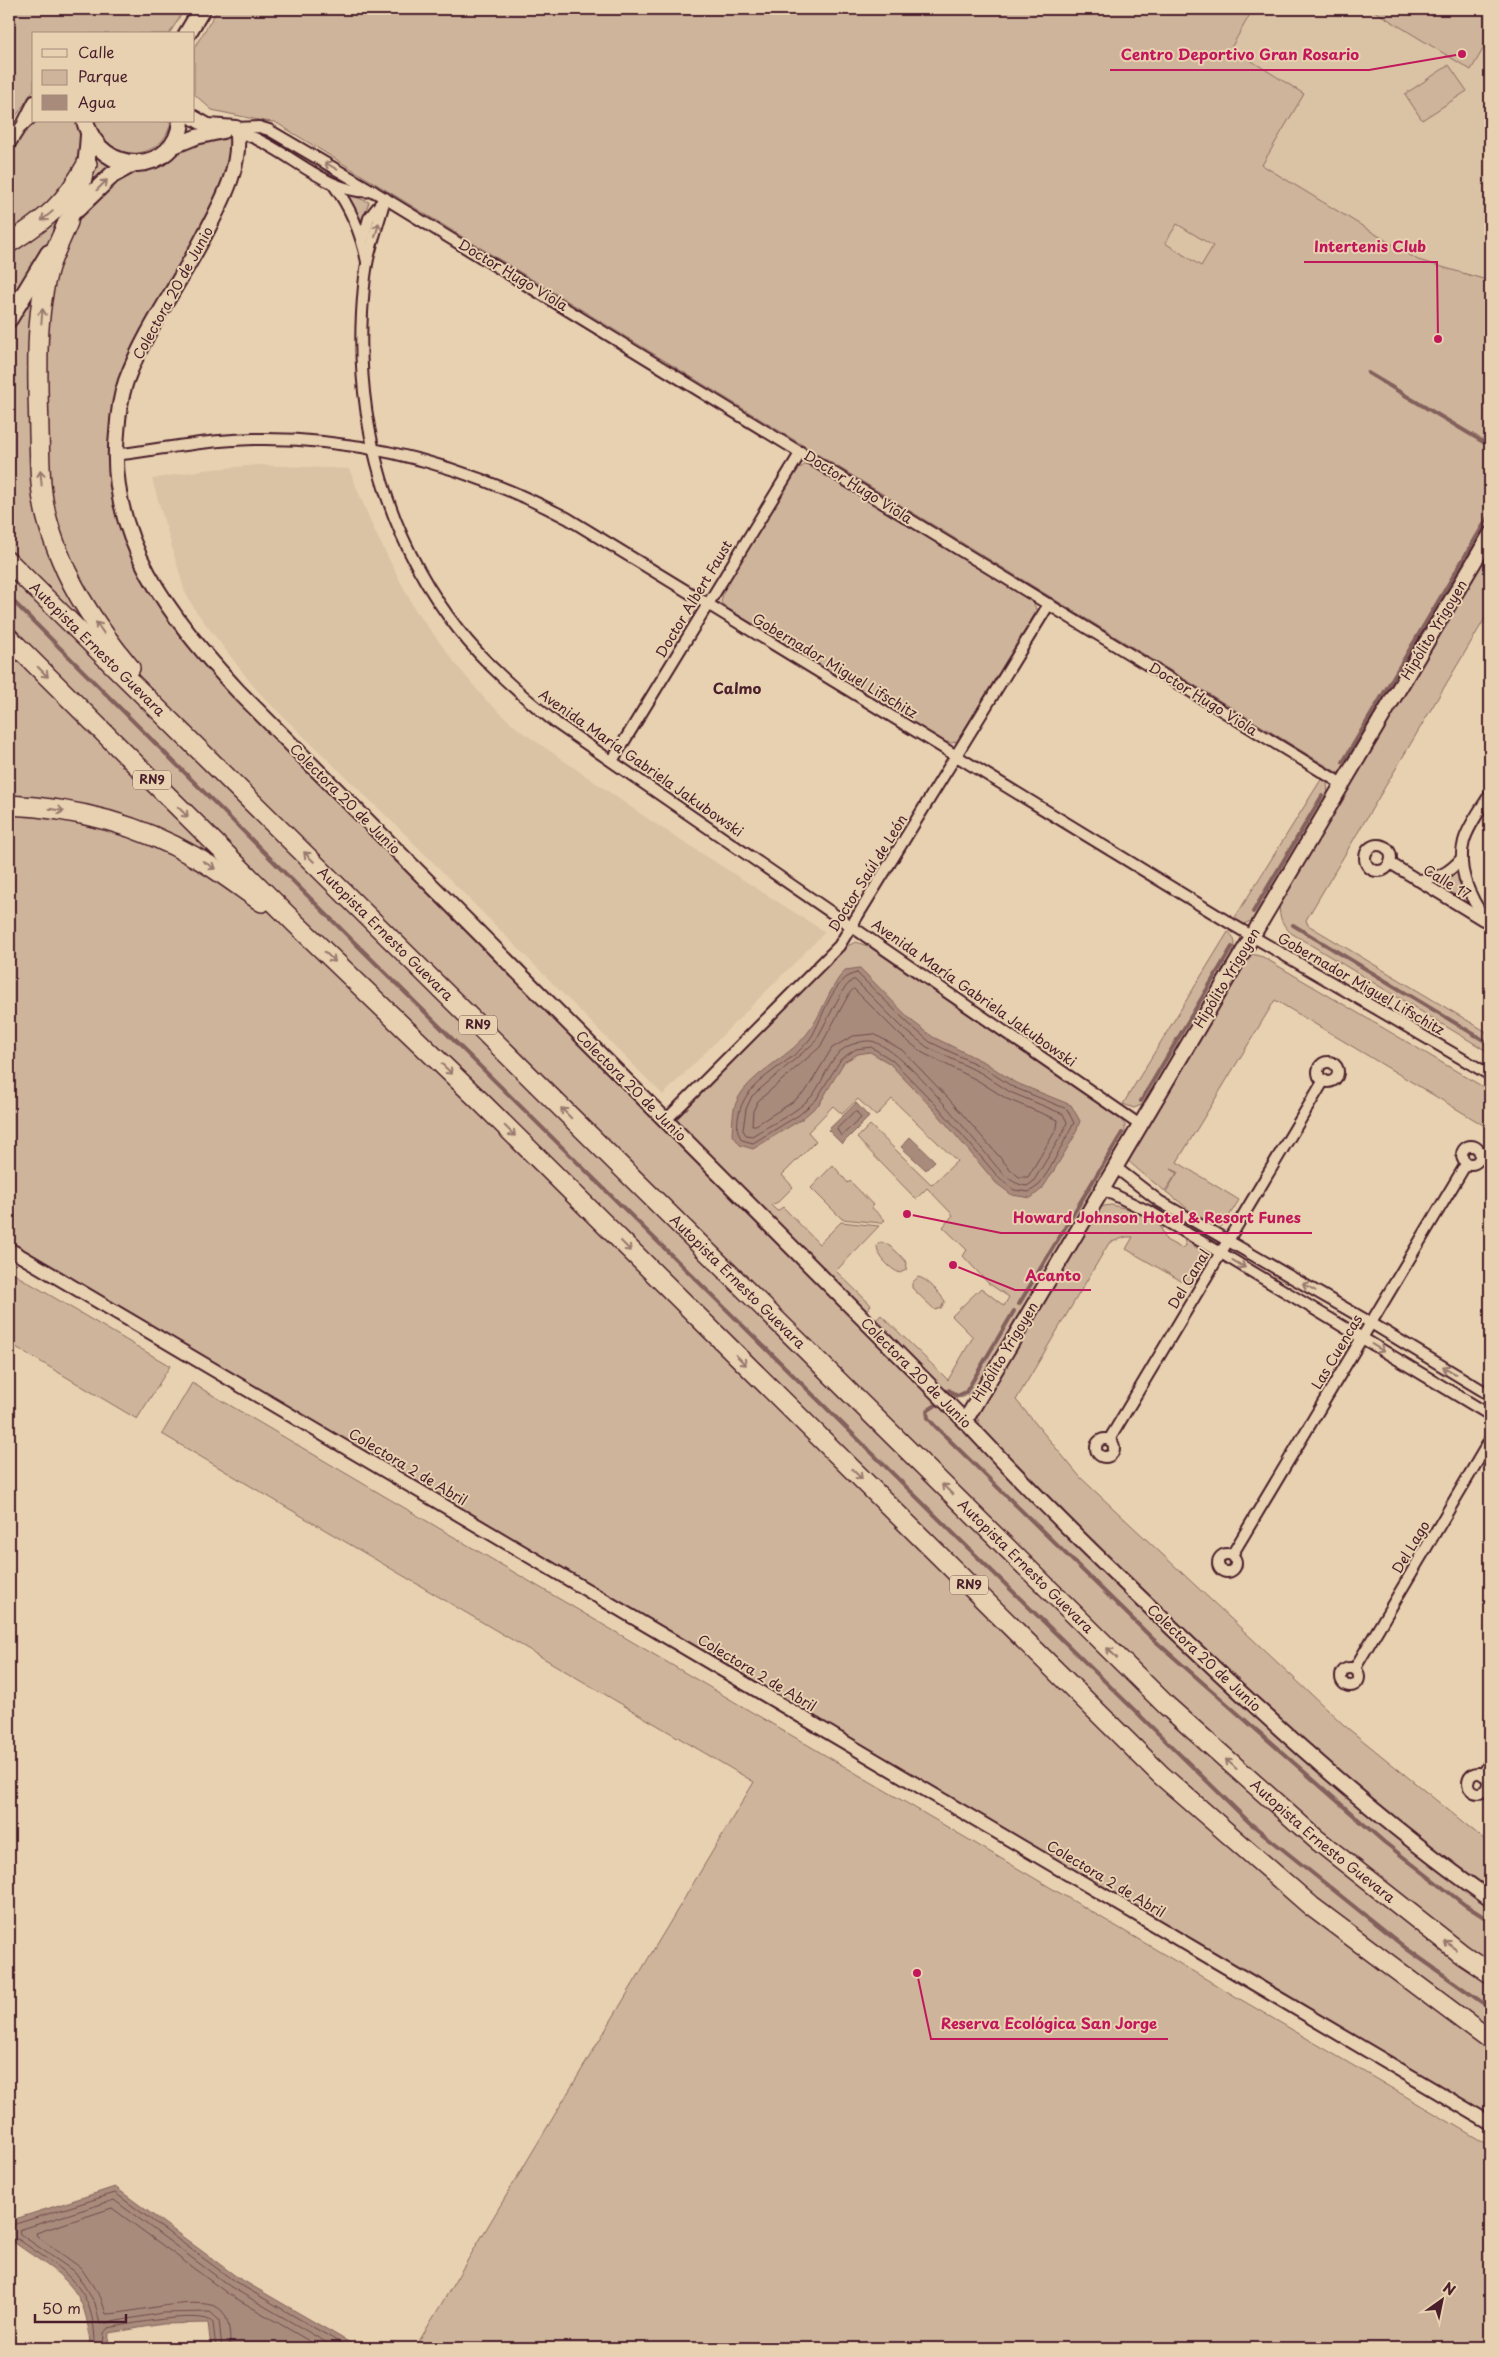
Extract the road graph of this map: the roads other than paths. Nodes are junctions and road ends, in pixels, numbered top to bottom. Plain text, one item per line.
1 (202, 9) edge
2 (188, 32) edge
3 (32, 105) edge
4 (32, 117) edge
5 (195, 119) edge
6 (181, 122) edge
7 (86, 125) edge
8 (20, 128) junction
9 (237, 130) junction
10 (9, 145) edge
11 (169, 148) junction
12 (87, 164) junction
13 (132, 164) junction
14 (332, 182) junction
15 (373, 191) junction
16 (385, 198) junction
17 (72, 216) junction
18 (363, 242) junction
19 (9, 243) edge
20 (367, 263) junction
21 (9, 319) edge
22 (374, 450) junction
23 (801, 452) junction
24 (114, 454) junction
25 (1490, 535) edge
26 (9, 562) edge
27 (708, 604) junction
28 (1049, 604) junction
29 (9, 638) edge
30 (183, 735) junction
31 (956, 756) junction
32 (612, 761) junction
33 (1342, 784) junction
34 (1490, 794) edge
35 (9, 805) edge
36 (1462, 858) junction
37 (1390, 864) dead end
38 (1417, 880) junction
39 (295, 923) junction
40 (1489, 923) edge
41 (853, 926) junction
42 (1252, 936) junction
43 (1490, 1076) edge
44 (1324, 1080) dead end
45 (666, 1121) junction
46 (1140, 1125) junction
47 (1466, 1164) dead end
48 (1115, 1167) junction
49 (1102, 1189) junction
50 (1228, 1241) junction
51 (9, 1249) edge
52 (1221, 1252) junction
53 (1371, 1323) junction
54 (1362, 1338) junction
55 (1490, 1395) edge
56 (1490, 1415) edge
57 (965, 1421) junction
58 (1109, 1440) dead end
59 (1490, 1440) edge
60 (1232, 1555) dead end
61 (1355, 1668) dead end
62 (1490, 1762) edge
63 (1483, 1774) dead end
64 (1490, 1899) edge
65 (1490, 1973) edge
66 (1490, 2040) edge
67 (1490, 2123) edge

1 - 2 main road
3 - 8 street
4 - 8 street
5 - 9 main road, Doctor Hugo Viola
6 - 11 main road
7 - 12 main road
7 - 13 main road
8 - 10 street
9 - 11 main road, Doctor Hugo Viola
9 - 14 street, Doctor Hugo Viola
15 -> 9 street, Doctor Hugo Viola
9 - 24 main road, Colectora 20 de Junio
11 - 13 main road
12 - 17 main road
12 -> 19 highway
17 -> 13 main road
14 - 15 street, Doctor Hugo Viola
14 - 18 street, Avenida María Gabriela Jakubowski
15 - 16 street, Doctor Hugo Viola
16 - 18 street, Avenida María Gabriela Jakubowski
20 -> 16 street, Avenida María Gabriela Jakubowski
16 - 23 street, Doctor Hugo Viola
17 - 21 main road
30 -> 17 highway
18 - 20 street, Avenida María Gabriela Jakubowski
20 - 22 street, Avenida María Gabriela Jakubowski
22 - 24 street, Gobernador Miguel Lifschitz
22 - 27 street, Gobernador Miguel Lifschitz
22 - 32 street, Avenida María Gabriela Jakubowski
23 - 27 street, Doctor Albert Faust
23 - 28 street, Doctor Hugo Viola
24 - 45 main road, Colectora 20 de Junio
25 - 33 main road, Hipólito Yrigoyen
26 - 30 highway, Autopista Ernesto Guevara / RN9
27 - 31 street, Gobernador Miguel Lifschitz
27 - 32 street, Doctor Albert Faust
28 - 31 street, Doctor Saúl de León
28 - 33 street, Doctor Hugo Viola
29 -> 39 highway, RN9
65 -> 30 highway, Autopista Ernesto Guevara / RN9
31 - 41 street, Doctor Saúl de León
31 - 42 street, Gobernador Miguel Lifschitz
32 - 41 street, Avenida María Gabriela Jakubowski
33 - 42 main road, Hipólito Yrigoyen
34 - 36 street
35 -> 39 highway
36 - 38 street
36 - 40 street
37 - 38 street, Calle 17
38 - 40 street, Calle 17
39 -> 66 highway, RN9
41 - 45 street, Doctor Saúl de León
41 - 46 street, Avenida María Gabriela Jakubowski
42 - 43 street, Gobernador Miguel Lifschitz
42 - 46 main road, Hipólito Yrigoyen
44 - 50 street, Del Canal
45 - 57 main road, Colectora 20 de Junio
46 - 48 main road, Hipólito Yrigoyen
47 - 53 street, Las Cuencas
48 - 49 main road, Hipólito Yrigoyen
48 - 50 street
49 - 52 street
49 - 57 main road, Hipólito Yrigoyen
50 - 52 street, Del Canal
53 -> 50 street
51 - 67 street, Colectora 2 de Abril
52 -> 54 street
52 - 58 street, Del Canal
53 - 54 street, Las Cuencas
55 -> 53 street
54 -> 56 street
54 - 60 street, Las Cuencas
57 - 64 main road, Colectora 20 de Junio
59 - 61 street, Del Lago
62 - 63 street

